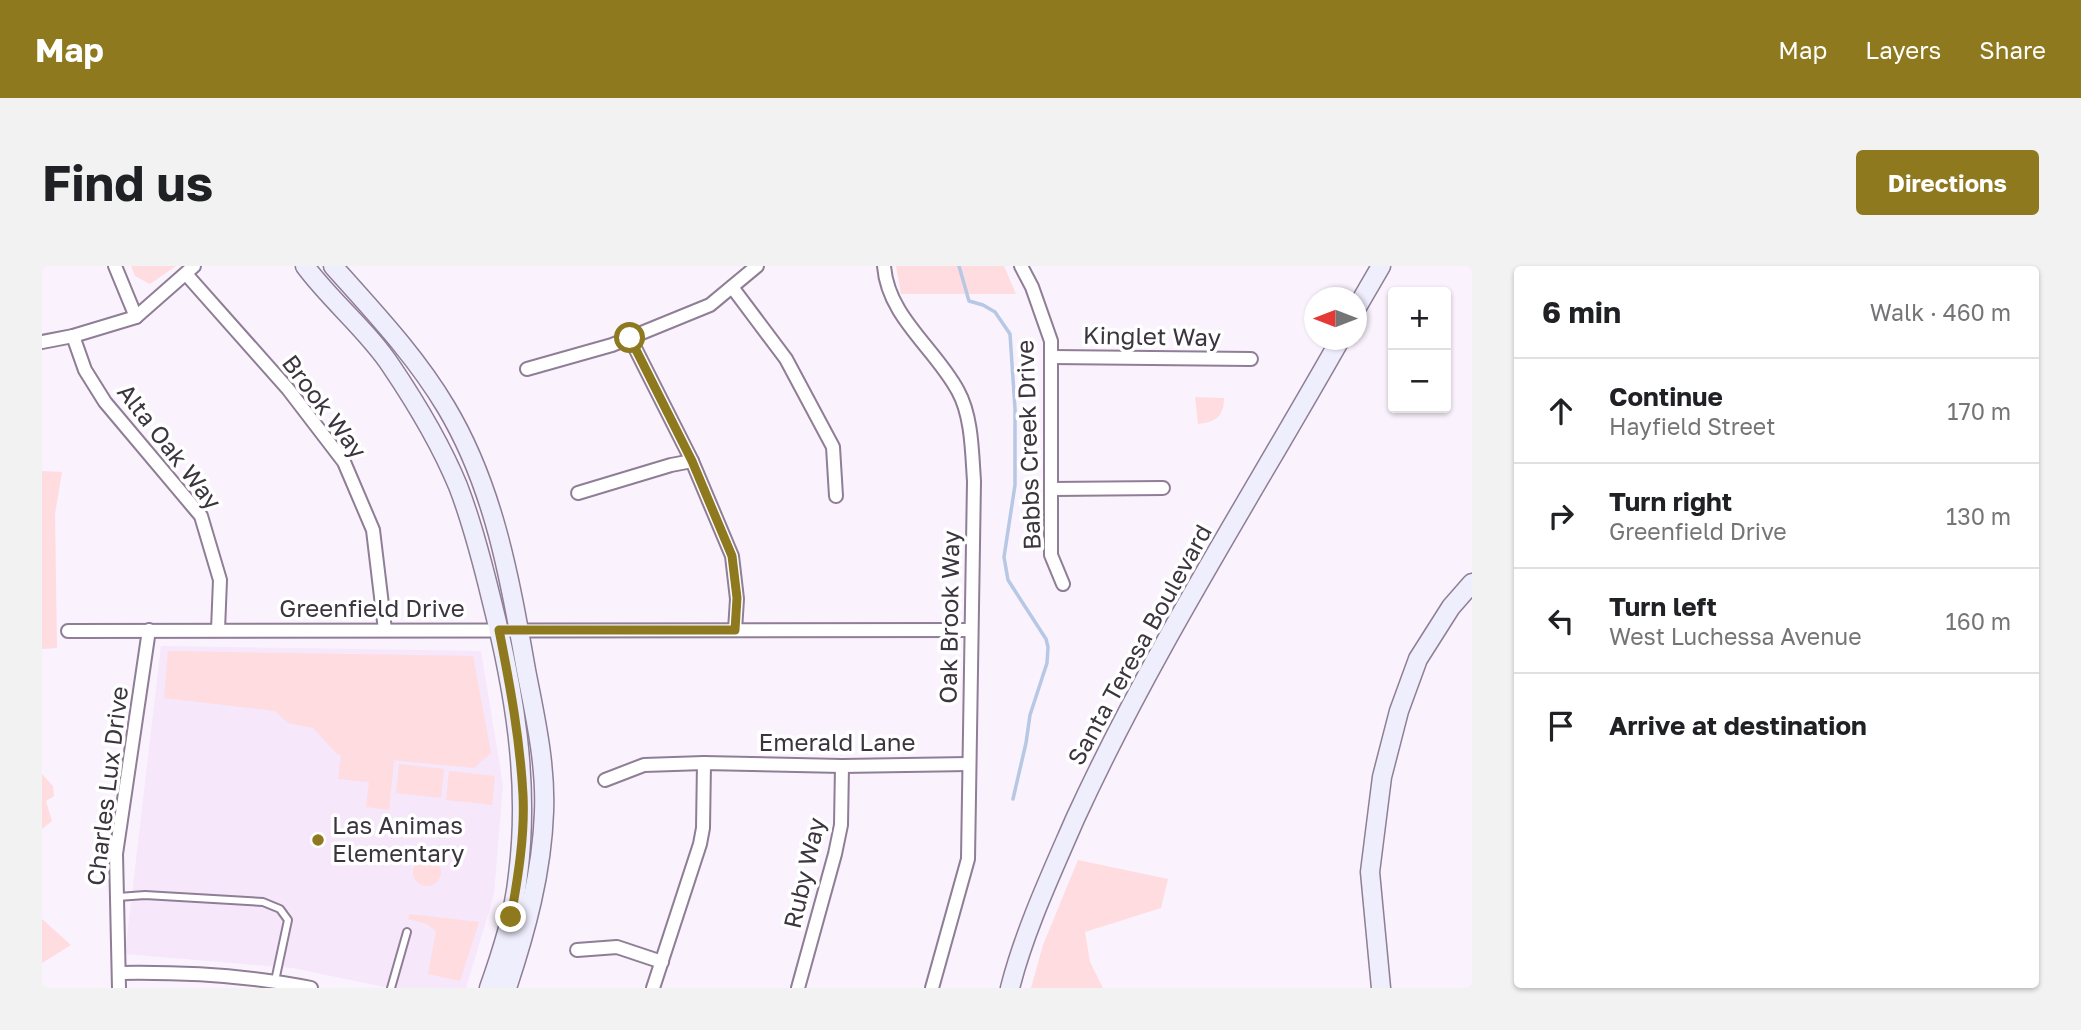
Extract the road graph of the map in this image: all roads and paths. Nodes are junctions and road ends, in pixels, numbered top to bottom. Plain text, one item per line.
1 (115, 266) edge
2 (305, 266) edge
3 (333, 266) edge
4 (757, 266) edge
5 (884, 266) edge
6 (1021, 266) edge
7 (1381, 266) edge
8 (190, 270) edge
9 (732, 287) junction
10 (1367, 290) edge
11 (136, 317) junction
12 (73, 336) junction
13 (630, 338) junction
14 (42, 342) edge
15 (1333, 350) edge
16 (1052, 357) junction
17 (1251, 359) dead end
18 (527, 369) dead end
19 (692, 461) junction
20 (1163, 488) dead end
21 (1052, 489) junction
22 (578, 493) dead end
23 (836, 496) dead end
24 (1472, 583) edge
25 (1063, 584) dead end
26 (149, 630) junction
27 (218, 630) junction
28 (385, 630) junction
29 (499, 630) junction
30 (519, 630) junction
31 (735, 630) junction
32 (970, 630) junction
33 (68, 631) dead end
34 (704, 763) junction
35 (969, 764) junction
36 (842, 766) junction
37 (605, 779) dead end
38 (116, 897) junction
39 (407, 932) dead end
40 (577, 950) dead end
41 (662, 962) junction
42 (119, 973) junction
43 (275, 981) junction
44 (119, 988) edge
45 (311, 988) edge
46 (391, 988) edge
47 (489, 988) edge
48 (507, 988) edge
49 (653, 988) edge
50 (798, 988) edge
51 (932, 988) edge
52 (1010, 988) edge
53 (1381, 988) edge

1 - 11 street
2 - 29 street
3 - 30 street
4 - 9 street
5 - 32 street, Oak Brook Way
6 - 16 street, Babbs Creek Drive
7 - 10 street
8 - 11 street
8 - 28 street, Brook Way
9 - 13 street
9 - 23 street
11 - 12 street
12 - 14 street
12 - 27 street, Alta Oak Way
13 - 18 street
13 - 19 street
15 - 52 street, Santa Teresa Boulevard
16 - 17 street, Kinglet Way
16 - 21 street, Babbs Creek Drive
19 - 22 street
19 - 31 street
20 - 21 street
21 - 25 street, Babbs Creek Drive
24 - 53 street
26 - 27 street, Greenfield Drive
26 - 33 street, Greenfield Drive
26 - 38 street, Charles Lux Drive
27 - 28 street, Greenfield Drive
28 - 29 street, Greenfield Drive
29 - 30 street, Greenfield Drive
29 - 47 street
30 - 31 street, Greenfield Drive
30 - 48 street
31 - 32 street, Greenfield Drive
32 - 35 street, Oak Brook Way
34 - 36 street, Emerald Lane
34 - 37 street, Emerald Lane
34 - 41 street
35 - 36 street, Emerald Lane
35 - 51 street, Oak Brook Way
36 - 50 street, Ruby Way
38 - 42 street, Charles Lux Drive
38 - 43 lane
39 - 46 lane
40 - 41 street
41 - 49 street
42 - 43 street
42 - 44 street, Charles Lux Drive
43 - 45 street

